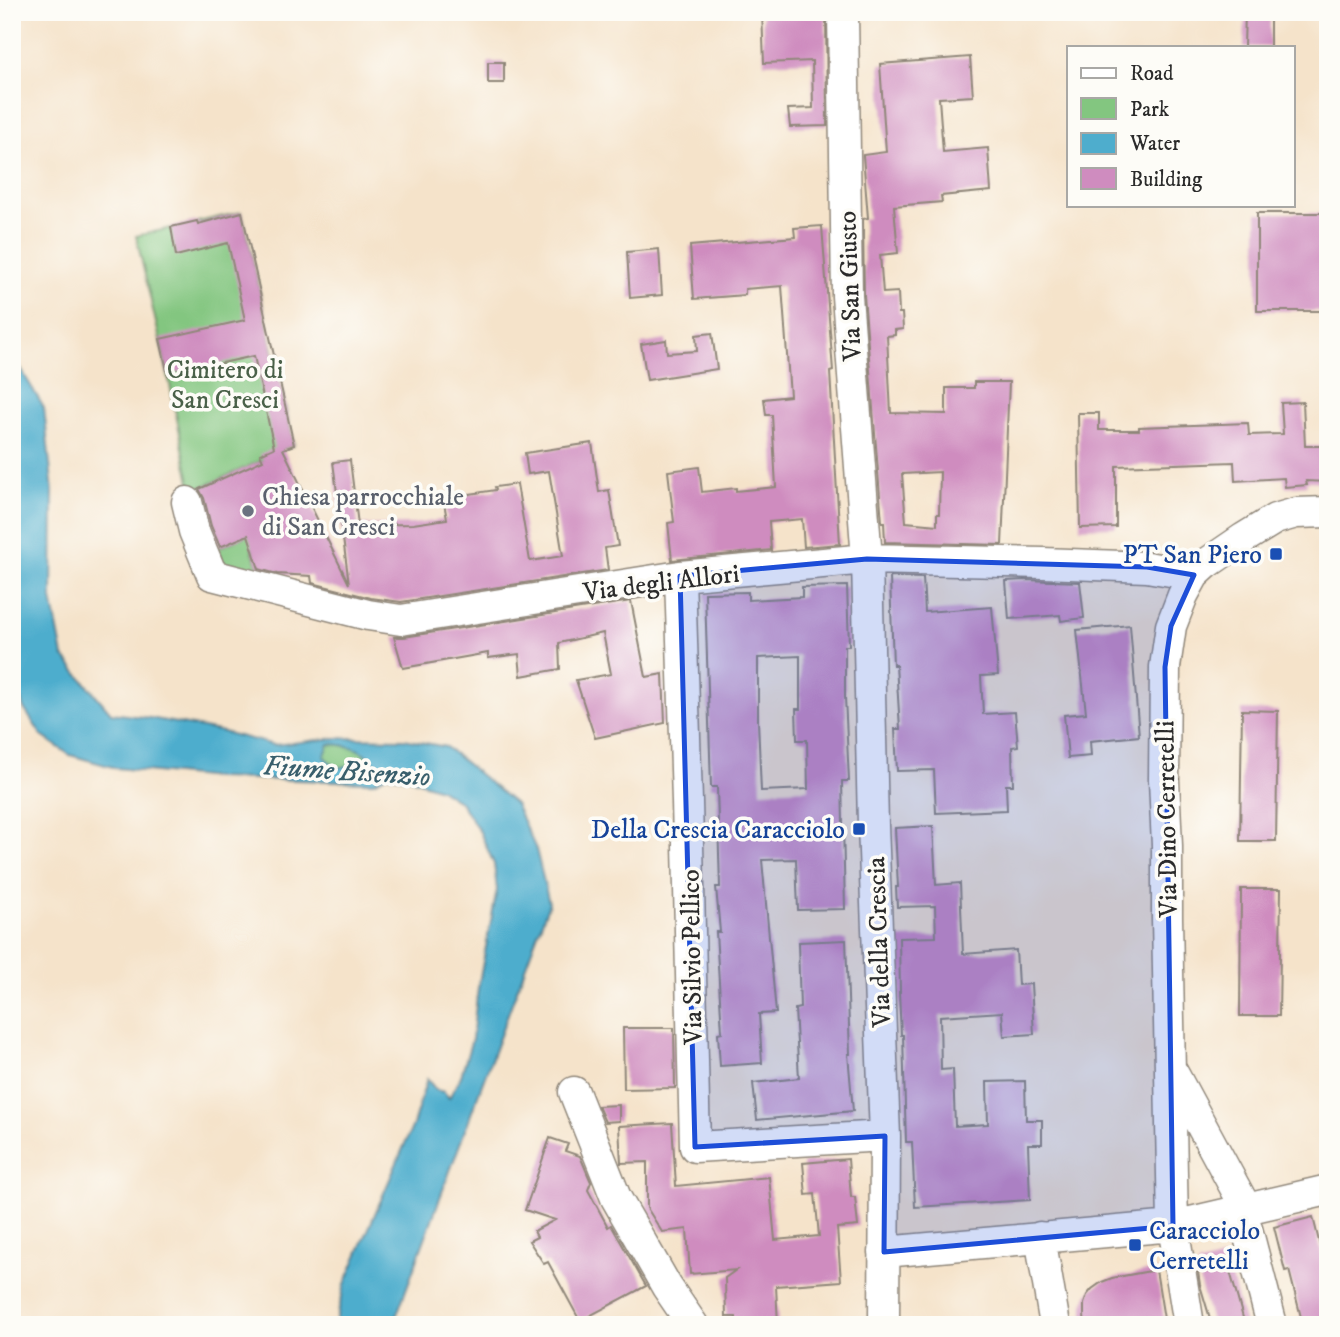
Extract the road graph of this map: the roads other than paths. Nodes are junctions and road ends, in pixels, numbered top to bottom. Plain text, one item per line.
1 (843, 12) edge
2 (187, 502) dead end
3 (1328, 512) edge
4 (867, 559) junction
5 (1194, 575) junction
6 (680, 576) junction
7 (1170, 1068) junction
8 (574, 1092) dead end
9 (885, 1136) junction
10 (1328, 1190) edge
11 (1246, 1208) junction
12 (1173, 1226) junction
13 (1040, 1237) junction
14 (884, 1252) junction
15 (693, 1325) edge
16 (884, 1325) edge
17 (1055, 1325) edge
18 (1189, 1325) edge
19 (1272, 1325) edge

1 - 4 street, Via San Giusto
2 - 6 street, Via degli Allori
3 - 5 street
4 - 5 street, Via degli Allori
4 - 6 street, Via degli Allori
4 - 9 street, Via della Crescia
5 - 7 street, Via Dino Cerretelli
6 - 9 street, Via Silvio Pellico
7 - 11 street, Via Dino Cerretelli
7 - 12 street, Via Dino Cerretelli
8 - 15 street
9 - 14 street, Via della Crescia
10 - 11 street
11 - 12 street
11 - 19 street
12 - 13 street
12 - 18 street, Via Dino Cerretelli
13 - 14 street
13 - 17 street
14 - 16 street, Via della Crescia

